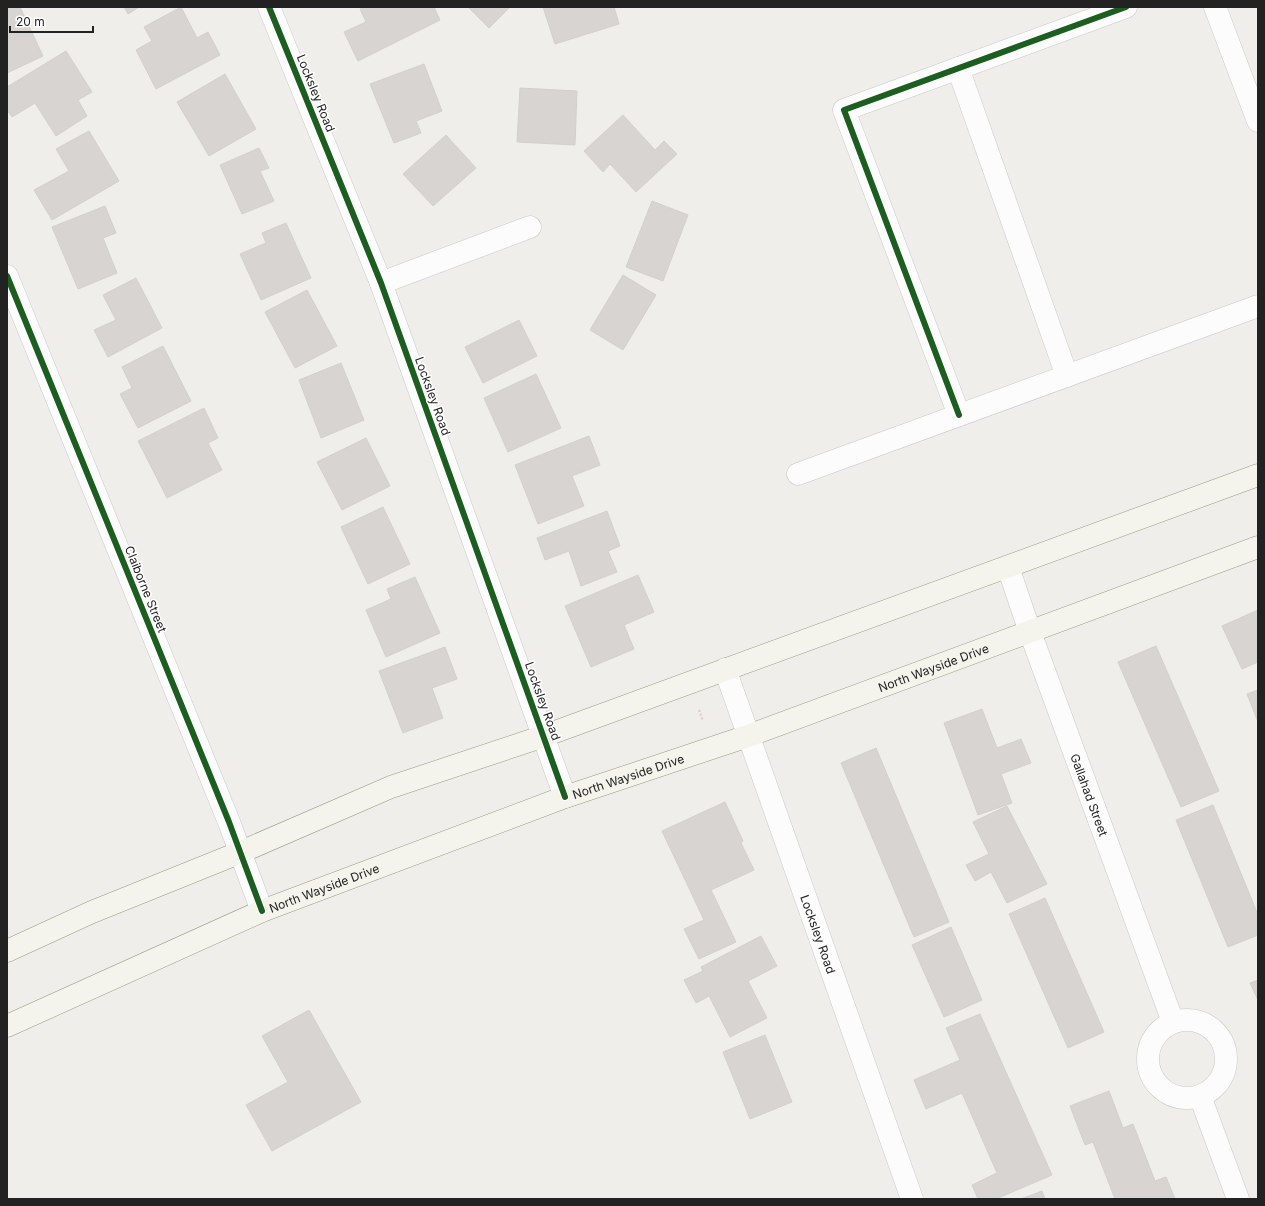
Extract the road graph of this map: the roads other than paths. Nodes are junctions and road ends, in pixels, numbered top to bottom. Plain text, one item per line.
1 (269, 7) edge
2 (1126, 7) edge
3 (1216, 7) edge
4 (958, 68) junction
5 (1258, 121) edge
6 (530, 227) dead end
7 (7, 276) edge
8 (381, 283) junction
9 (1258, 306) edge
10 (1067, 376) junction
11 (959, 415) junction
12 (798, 474) dead end
13 (1258, 475) edge
14 (1258, 547) edge
15 (1008, 567) junction
16 (1030, 632) junction
17 (725, 669) junction
18 (544, 736) junction
19 (748, 736) junction
20 (565, 797) junction
21 (241, 852) junction
22 (262, 911) junction
23 (7, 951) edge
24 (1173, 1022) junction
25 (7, 1026) edge
26 (1200, 1096) junction
27 (912, 1199) edge
28 (1238, 1199) edge

1 - 8 street, Locksley Road
2 - 4 street
3 - 5 street
4 - 10 street
4 - 11 street
6 - 8 street
7 - 21 street, Claiborne Street
8 - 18 street, Locksley Road
9 - 10 street
10 - 11 street
11 - 12 street
13 - 15 main road
14 - 16 main road, North Wayside Drive
15 - 16 street, Gallahad Street
15 - 17 main road
16 - 19 main road, North Wayside Drive
16 - 24 street, Gallahad Street
17 - 18 main road
17 - 19 street, Locksley Road
18 - 20 street, Locksley Road
18 - 21 main road
19 - 20 main road, North Wayside Drive
19 - 27 street, Locksley Road
20 - 22 main road, North Wayside Drive
21 - 22 street, Claiborne Street
21 - 23 main road
22 - 25 main road, North Wayside Drive
24 - 26 street
24 - 26 street
26 - 28 street

